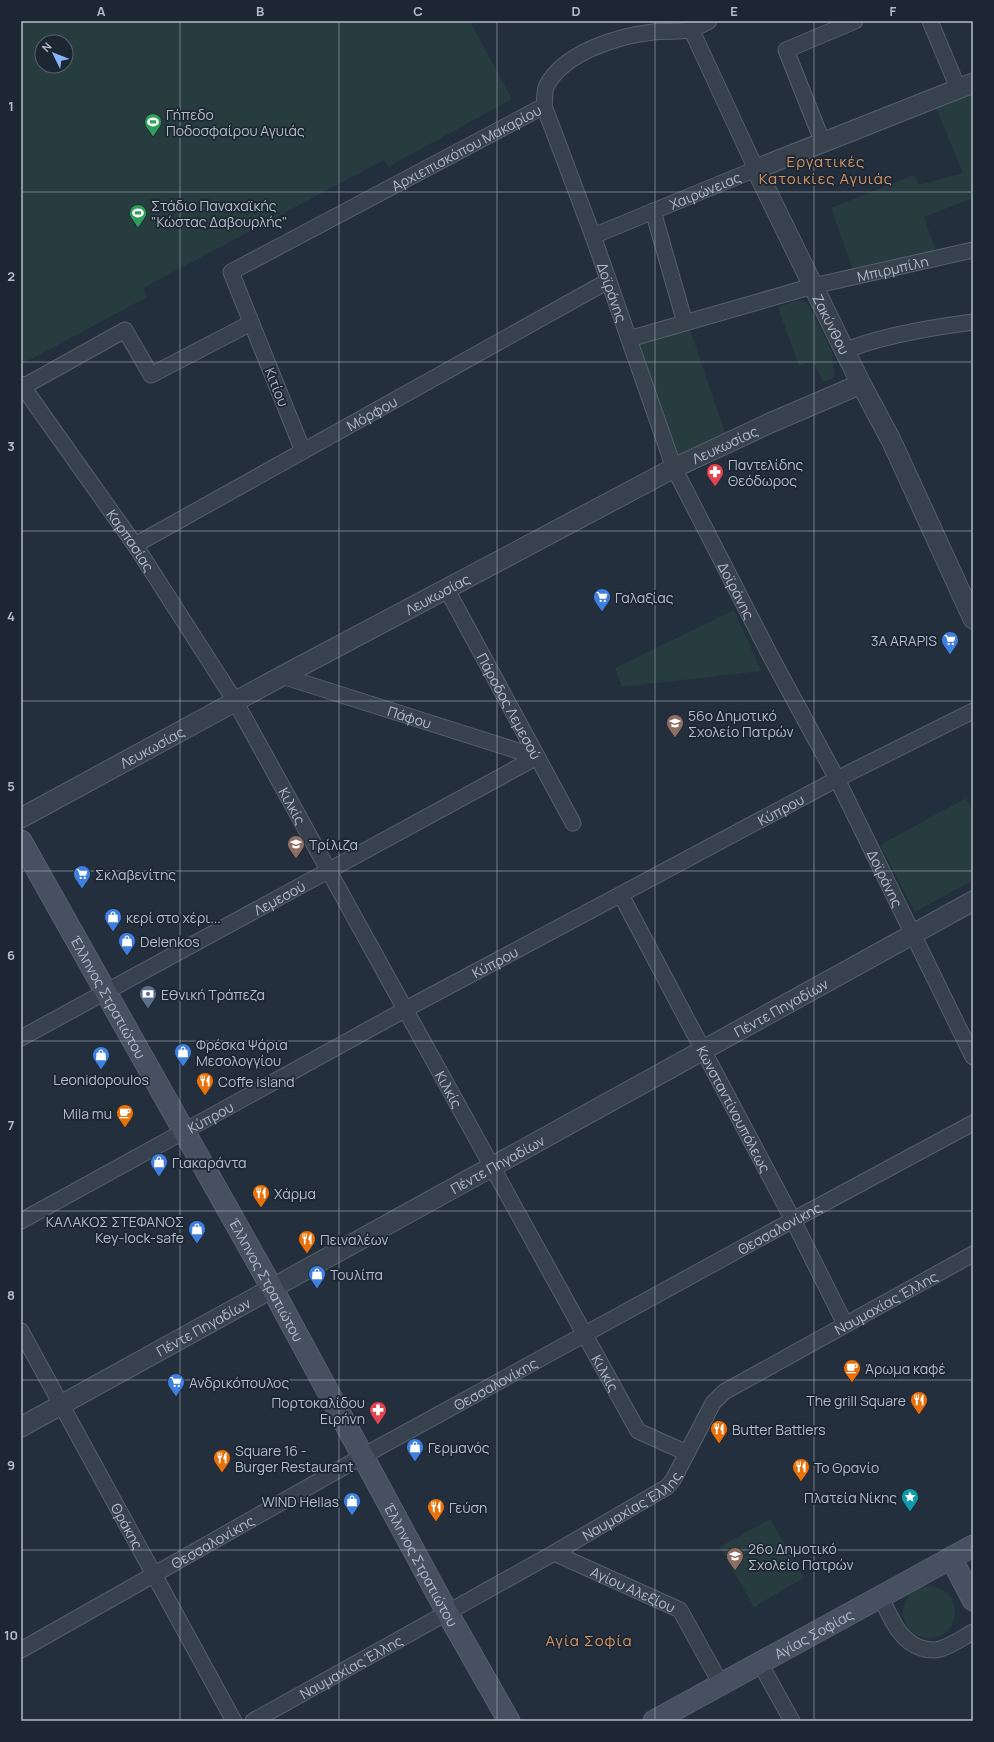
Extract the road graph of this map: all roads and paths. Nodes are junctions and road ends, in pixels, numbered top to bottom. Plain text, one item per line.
1 (709, 21) edge
2 (855, 21) edge
3 (930, 21) edge
4 (691, 29) junction
5 (966, 86) edge
6 (544, 106) junction
7 (823, 143) junction
8 (756, 169) junction
9 (654, 211) junction
10 (593, 236) junction
11 (973, 250) edge
12 (231, 272) joint
13 (608, 281) junction
14 (813, 286) junction
15 (251, 322) junction
16 (685, 322) junction
17 (973, 322) edge
18 (629, 338) junction
19 (845, 352) junction
20 (861, 384) junction
21 (22, 386) edge
22 (303, 451) junction
23 (674, 468) junction
24 (135, 545) junction
25 (446, 588) junction
26 (973, 619) edge
27 (282, 676) junction
28 (235, 701) junction
29 (973, 711) edge
30 (537, 757) junction
31 (836, 779) junction
32 (21, 818) edge
33 (573, 823) dead end
34 (21, 841) edge
35 (329, 870) junction
36 (621, 895) junction
37 (973, 901) edge
38 (913, 933) junction
39 (106, 992) junction
40 (406, 1009) junction
41 (21, 1038) edge
42 (704, 1050) junction
43 (973, 1057) edge
44 (973, 1123) edge
45 (184, 1130) junction
46 (492, 1166) junction
47 (792, 1220) junction
48 (21, 1221) edge
49 (973, 1254) edge
50 (272, 1288) junction
51 (845, 1324) junction
52 (21, 1331) edge
53 (585, 1335) junction
54 (61, 1405) junction
55 (21, 1427) edge
56 (687, 1453) junction
57 (363, 1456) junction
58 (973, 1546) edge
59 (554, 1553) junction
60 (951, 1558) junction
61 (154, 1575) junction
62 (880, 1596) junction
63 (973, 1600) edge
64 (447, 1612) junction
65 (973, 1632) edge
66 (21, 1650) edge
67 (760, 1663) junction
68 (721, 1684) junction
69 (234, 1721) edge
70 (253, 1721) edge
71 (509, 1721) edge
72 (654, 1721) edge
73 (792, 1721) edge

1 - 4 street, Αρχιεπισκόπου Μακαρίου
2 - 7 street
3 - 5 street
4 - 6 street, Αρχιεπισκόπου Μακαρίου
4 - 8 street, Ζακύνθου
5 - 7 street, Χαιρώνειας
6 - 10 street, Δοϊράνης
6 - 12 street, Αρχιεπισκόπου Μακαρίου
7 - 8 street, Χαιρώνειας
8 - 9 street, Χαιρώνειας
8 - 14 street, Ζακύνθου
9 - 10 street, Χαιρώνειας
9 - 16 street
10 - 13 street, Δοϊράνης
11 - 14 street, Μπιρμπίλη
12 - 15 street, Κιτίου
13 - 18 street, Δοϊράνης
13 - 22 street, Μόρφου
14 - 16 street, Μπιρμπίλη
14 - 19 street, Ζακύνθου
15 - 21 street
15 - 22 street, Κιτίου
16 - 18 street, Μπιρμπίλη
17 - 19 street
18 - 23 street, Δοϊράνης
19 - 20 street, Ζακύνθου
20 - 23 street, Λευκωσίας
20 - 26 street, Ζακύνθου
21 - 24 street, Καρπασίας
22 - 24 street, Μόρφου
23 - 25 street, Λευκωσίας
23 - 31 street, Δοϊράνης
24 - 28 street, Καρπασίας
25 - 27 street, Λευκωσίας
25 - 30 street, Πάροδος Λεμεσού
27 - 28 street, Λευκωσίας
27 - 30 street, Πάφου
28 - 32 street, Λευκωσίας
28 - 35 street, Κιλκίς
29 - 31 street, Κύπρου
30 - 33 street, Πάροδος Λεμεσού
30 - 35 street, Λεμεσού
31 - 36 street, Κύπρου
31 - 38 street, Δοϊράνης
34 - 39 main road, Έλληνος Στρατιώτου
35 - 39 street, Λεμεσού
35 - 40 street, Κιλκίς
36 - 40 street, Κύπρου
36 - 42 street, Κωνσταντίνουπόλεως
37 - 38 street, Πέντε Πηγαδίων
38 - 42 street, Πέντε Πηγαδίων
38 - 43 street, Δοϊράνης
39 - 41 street, Λεμεσού
39 - 45 main road, Έλληνος Στρατιώτου
40 - 45 street, Κύπρου
40 - 46 street, Κιλκίς
42 - 46 street, Πέντε Πηγαδίων
42 - 47 street, Κωνσταντίνουπόλεως
44 - 47 street, Θεσσαλονίκης
45 - 48 street, Κύπρου
45 - 50 main road, Έλληνος Στρατιώτου
46 - 50 street, Πέντε Πηγαδίων
46 - 53 street, Κιλκίς
47 - 51 street, Κωνσταντίνουπόλεως
47 - 53 street, Θεσσαλονίκης
49 - 51 street, Ναυμαχίας Έλλης
50 - 54 street, Πέντε Πηγαδίων
50 - 57 main road, Έλληνος Στρατιώτου
51 - 56 street, Ναυμαχίας Έλλης
52 - 54 street, Θράκης
53 - 56 street, Κιλκίς
53 - 57 street, Θεσσαλονίκης
54 - 55 street, Πέντε Πηγαδίων
54 - 61 street, Θράκης
56 - 59 street, Ναυμαχίας Έλλης
57 - 61 street, Θεσσαλονίκης
57 - 64 main road, Έλληνος Στρατιώτου
58 - 60 main road, Αγίας Σοφίας
59 - 64 street, Ναυμαχίας Έλλης
59 - 68 street, Αγίου Αλεξίου
60 - 62 main road, Αγίας Σοφίας
60 - 63 main road
61 - 66 street, Θεσσαλονίκης
61 - 69 street, Θράκης
62 - 65 street
62 - 67 main road, Αγίας Σοφίας
64 - 70 street, Ναυμαχίας Έλλης
64 - 71 main road, Έλληνος Στρατιώτου
67 - 68 main road, Αγίας Σοφίας
67 - 73 street
68 - 72 main road, Αγίας Σοφίας

